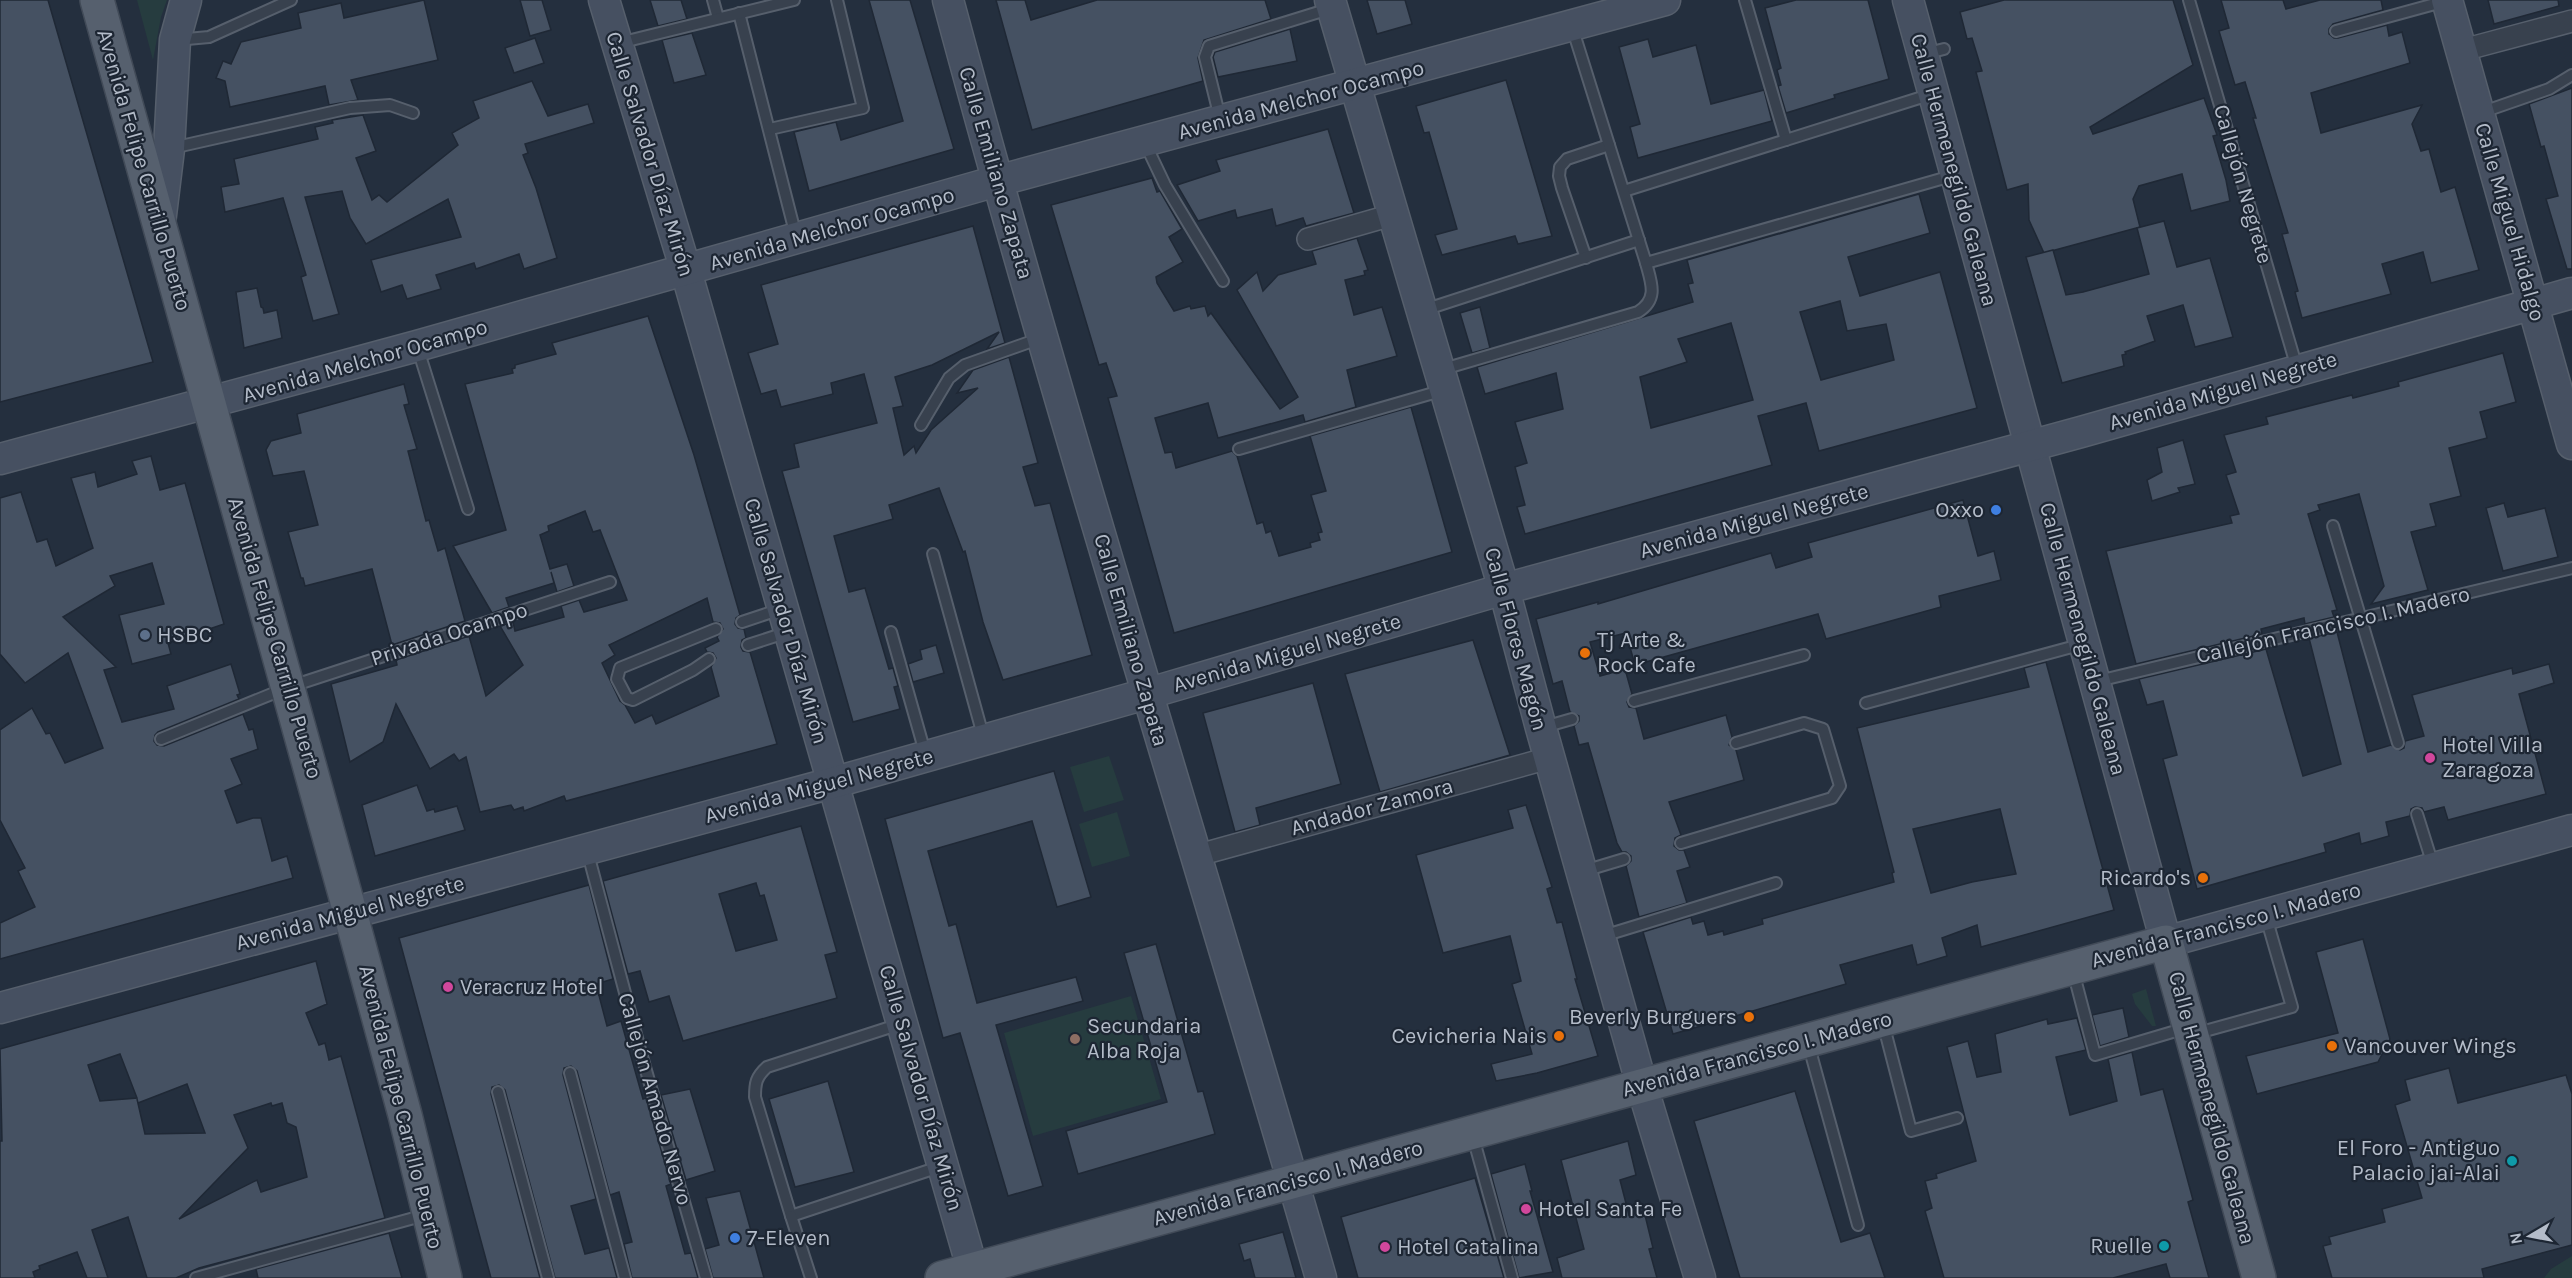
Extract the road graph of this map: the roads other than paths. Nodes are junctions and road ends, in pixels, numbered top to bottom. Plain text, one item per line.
1 (97, 0) edge
2 (186, 0) edge
3 (291, 0) edge
4 (604, 0) edge
5 (713, 0) edge
6 (794, 0) edge
7 (837, 0) edge
8 (948, 0) edge
9 (1665, 0) edge
10 (1745, 0) edge
11 (1908, 0) edge
12 (2189, 0) edge
13 (2447, 0) edge
14 (1331, 4) edge
15 (739, 13) junction
16 (718, 18) junction
17 (2572, 21) edge
18 (1572, 26) junction
19 (2336, 31) dead end
20 (175, 40) junction
21 (616, 44) junction
22 (2463, 50) junction
23 (2572, 75) edge
24 (1355, 85) junction
25 (1933, 94) junction
26 (413, 113) dead end
27 (2480, 113) junction
28 (1221, 121) junction
29 (770, 129) junction
30 (1786, 140) junction
31 (1145, 142) junction
32 (1609, 144) junction
33 (169, 149) junction
34 (1955, 175) junction
35 (997, 181) junction
36 (1624, 191) junction
37 (1392, 215) junction
38 (160, 224) junction
39 (796, 239) junction
40 (1308, 239) dead end
41 (1639, 240) junction
42 (1586, 258) junction
43 (1646, 263) junction
44 (686, 271) junction
45 (1223, 281) dead end
46 (2572, 293) edge
47 (2533, 304) junction
48 (1421, 311) junction
49 (1043, 337) junction
50 (417, 346) junction
51 (2298, 369) junction
52 (1441, 380) junction
53 (209, 404) junction
54 (921, 425) dead end
55 (2572, 444) edge
56 (2030, 446) junction
57 (1239, 448) dead end
58 (0, 459) edge
59 (468, 509) dead end
60 (2333, 526) dead end
61 (933, 554) dead end
62 (2572, 568) edge
63 (610, 582) dead end
64 (1504, 589) junction
65 (2361, 618) junction
66 (786, 620) junction
67 (742, 622) dead end
68 (716, 629) dead end
69 (891, 632) dead end
70 (2083, 644) junction
71 (748, 645) dead end
72 (1804, 655) dead end
73 (709, 659) dead end
74 (2095, 681) junction
75 (289, 687) junction
76 (1146, 694) junction
77 (1634, 701) dead end
78 (1866, 704) dead end
79 (1572, 719) dead end
80 (1540, 728) junction
81 (161, 739) dead end
82 (984, 740) junction
83 (1736, 743) dead end
84 (2398, 744) dead end
85 (926, 756) junction
86 (1549, 758) junction
87 (832, 783) junction
88 (2417, 814) dead end
89 (2572, 830) edge
90 (1681, 843) dead end
91 (587, 849) junction
92 (1195, 856) junction
93 (1624, 859) dead end
94 (2434, 869) junction
95 (1581, 872) junction
96 (1776, 883) dead end
97 (350, 912) junction
98 (2266, 915) junction
99 (1600, 937) junction
100 (2166, 942) junction
101 (2072, 967) junction
102 (0, 1008) edge
103 (1882, 1020) junction
104 (903, 1023) junction
105 (2190, 1031) junction
106 (1808, 1041) junction
107 (570, 1073) dead end
108 (1642, 1086) junction
109 (498, 1092) dead end
110 (1957, 1118) dead end
111 (1472, 1133) junction
112 (943, 1166) junction
113 (1293, 1182) junction
114 (428, 1214) junction
115 (791, 1216) junction
116 (1858, 1226) dead end
117 (963, 1275) edge
118 (196, 1278) edge
119 (445, 1278) edge
120 (548, 1278) edge
121 (625, 1278) edge
122 (706, 1278) edge
123 (811, 1278) edge
124 (1321, 1278) edge
125 (1512, 1278) edge
126 (1700, 1278) edge
127 (2259, 1278) edge

1 - 38 main road, Avenida Felipe Carrillo Puerto
2 - 20 street
3 - 20 lane
4 - 21 street, Calle Salvador Díaz Mirón
5 - 16 lane
6 - 15 lane
7 - 29 lane
8 - 35 street, Calle Emiliano Zapata
9 - 18 street, Avenida Melchor Ocampo
10 - 30 lane
11 - 25 street, Calle Hermenegildo Galeana
12 - 51 lane, Callejón Negrete
13 - 19 lane
13 - 22 street, Calle Miguel Hidalgo
14 - 24 street, Calle Flores Magón
14 - 28 lane
15 - 16 lane
15 - 29 lane
16 - 21 lane
17 - 22 street
18 - 24 street, Avenida Melchor Ocampo
18 - 32 lane
20 - 33 street
21 - 44 street, Calle Salvador Díaz Mirón
22 - 27 street, Calle Miguel Hidalgo
23 - 27 lane
24 - 28 street, Avenida Melchor Ocampo
24 - 37 street, Calle Flores Magón
25 - 30 lane
25 - 34 street, Calle Hermenegildo Galeana
26 - 33 lane
27 - 47 street, Calle Miguel Hidalgo
28 - 31 street, Avenida Melchor Ocampo
29 - 39 lane
30 - 36 lane
31 - 35 street, Avenida Melchor Ocampo
31 - 45 lane
32 - 36 lane
32 - 42 lane
33 - 38 street
34 - 43 lane
34 - 56 street, Calle Hermenegildo Galeana
35 - 39 street, Avenida Melchor Ocampo
35 - 49 street, Calle Emiliano Zapata
36 - 41 lane
37 - 40 street
37 - 48 street, Calle Flores Magón
38 - 53 main road, Avenida Felipe Carrillo Puerto
39 - 44 street, Avenida Melchor Ocampo
41 - 42 lane
41 - 43 lane
42 - 48 lane
43 - 52 lane
44 - 50 street, Avenida Melchor Ocampo
44 - 66 street, Calle Salvador Díaz Mirón
46 - 47 street, Avenida Miguel Negrete
47 - 51 street, Avenida Miguel Negrete
47 - 55 street, Calle Miguel Hidalgo
48 - 52 street, Calle Flores Magón
49 - 54 lane
49 - 76 street, Calle Emiliano Zapata
50 - 53 street, Avenida Melchor Ocampo
50 - 59 lane
51 - 56 street, Avenida Miguel Negrete
52 - 57 lane
52 - 64 street, Calle Flores Magón
53 - 58 street, Avenida Melchor Ocampo
53 - 75 main road, Avenida Felipe Carrillo Puerto
56 - 64 street, Avenida Miguel Negrete
56 - 70 street, Calle Hermenegildo Galeana
60 - 65 lane
61 - 82 lane
62 - 65 lane, Callejón Francisco I. Madero
63 - 75 lane, Privada Ocampo
64 - 76 street, Avenida Miguel Negrete
64 - 80 street, Calle Flores Magón
65 - 74 lane, Callejón Francisco I. Madero
65 - 84 lane
66 - 67 lane
66 - 71 lane
66 - 87 street, Calle Salvador Díaz Mirón
68 - 73 lane
69 - 85 lane
70 - 74 street, Calle Hermenegildo Galeana
70 - 78 lane
72 - 77 lane
74 - 100 street, Calle Hermenegildo Galeana
75 - 81 lane, Privada Ocampo
75 - 97 main road, Avenida Felipe Carrillo Puerto
76 - 82 street, Avenida Miguel Negrete
76 - 92 street, Calle Emiliano Zapata
79 - 80 lane
80 - 86 street, Calle Flores Magón
82 - 85 street, Avenida Miguel Negrete
83 - 90 lane
85 - 87 street, Avenida Miguel Negrete
86 - 92 street, Andador Zamora
86 - 95 street, Calle Flores Magón
87 - 91 street, Avenida Miguel Negrete
87 - 104 street, Calle Salvador Díaz Mirón
88 - 94 lane
89 - 94 street, Avenida Francisco I. Madero
91 - 97 street, Avenida Miguel Negrete
91 - 122 lane, Callejón Amado Nervo
92 - 113 street, Calle Emiliano Zapata
93 - 95 lane
94 - 98 street, Avenida Francisco I. Madero
95 - 99 street, Calle Flores Magón
96 - 99 lane
97 - 102 street, Avenida Miguel Negrete
97 - 114 main road, Avenida Felipe Carrillo Puerto
98 - 100 street, Avenida Francisco I. Madero
98 - 105 lane
99 - 108 street, Calle Flores Magón
100 - 101 main road, Avenida Francisco I. Madero
100 - 105 main road, Calle Hermenegildo Galeana
101 - 103 main road, Avenida Francisco I. Madero
101 - 105 lane
103 - 106 main road, Avenida Francisco I. Madero
103 - 110 lane
104 - 112 street, Calle Salvador Díaz Mirón
104 - 115 lane
105 - 127 main road, Calle Hermenegildo Galeana
106 - 108 main road, Avenida Francisco I. Madero
106 - 116 lane
107 - 121 lane
108 - 111 main road, Avenida Francisco I. Madero
108 - 126 street, Calle Flores Magón
109 - 120 lane
111 - 113 main road, Avenida Francisco I. Madero
111 - 125 lane
112 - 115 lane
112 - 117 street, Calle Salvador Díaz Mirón
113 - 117 main road, Avenida Francisco I. Madero
113 - 124 street, Calle Emiliano Zapata
114 - 118 lane
114 - 119 main road, Avenida Felipe Carrillo Puerto
115 - 123 lane

